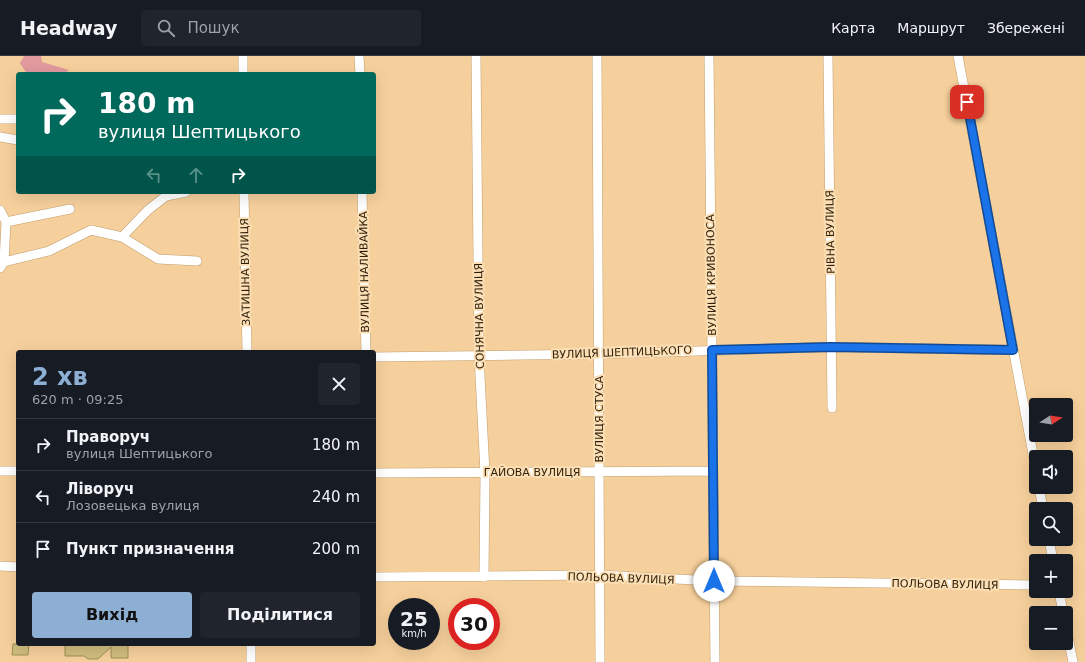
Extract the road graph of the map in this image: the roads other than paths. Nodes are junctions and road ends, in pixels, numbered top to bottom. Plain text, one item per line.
1 (243, 56) edge
2 (360, 56) edge
3 (476, 56) edge
4 (597, 56) edge
5 (709, 56) edge
6 (828, 56) edge
7 (958, 56) edge
8 (243, 72) edge
9 (360, 72) edge
10 (0, 119) edge
11 (16, 119) edge
12 (0, 137) edge
13 (16, 140) edge
14 (176, 194) edge
15 (244, 194) edge
16 (362, 194) edge
17 (70, 209) dead end
18 (0, 210) edge
19 (6, 222) junction
20 (122, 237) junction
21 (197, 261) dead end
22 (2, 265) edge
23 (831, 347) junction
24 (247, 350) edge
25 (366, 350) edge
26 (712, 350) junction
27 (1013, 350) junction
28 (599, 354) junction
29 (479, 356) junction
30 (376, 357) edge
31 (832, 408) dead end
32 (1032, 450) edge
33 (0, 471) edge
34 (16, 471) edge
35 (713, 471) junction
36 (600, 472) junction
37 (376, 473) edge
38 (485, 473) junction
39 (0, 566) edge
40 (16, 568) edge
41 (484, 576) junction
42 (600, 576) junction
43 (376, 577) edge
44 (714, 581) junction
45 (1029, 585) edge
46 (251, 646) edge
47 (1071, 650) edge
48 (250, 662) edge
49 (600, 662) edge
50 (715, 662) edge
51 (1073, 662) edge

1 - 8 street
2 - 9 street
3 - 29 street, СОНЯЧНА ВУЛИЦЯ
4 - 28 street, ВУЛИЦЯ СТУСА
5 - 26 street, ВУЛИЦЯ КРИВОНОСА
6 - 23 street, РІВНА ВУЛИЦЯ
7 - 27 street
10 - 11 street
12 - 13 street
14 - 20 street
15 - 24 street, ЗАТИШНА ВУЛИЦЯ
16 - 25 street, ВУЛИЦЯ НАЛИВАЙКА
17 - 19 street
18 - 19 street
19 - 22 street
20 - 21 street
20 - 22 street
23 - 26 street, ВУЛИЦЯ ШЕПТИЦЬКОГО
23 - 27 street, ВУЛИЦЯ ШЕПТИЦЬКОГО
23 - 31 street, РІВНА ВУЛИЦЯ
26 - 28 street, ВУЛИЦЯ ШЕПТИЦЬКОГО
26 - 35 street, ВУЛИЦЯ КРИВОНОСА
27 - 32 street
28 - 29 street, ВУЛИЦЯ ШЕПТИЦЬКОГО
28 - 36 street, ВУЛИЦЯ СТУСА
29 - 30 street, ВУЛИЦЯ ШЕПТИЦЬКОГО
29 - 38 street, СОНЯЧНА ВУЛИЦЯ
33 - 34 street
35 - 36 street, ГАЙОВА ВУЛИЦЯ
35 - 44 street, ВУЛИЦЯ КРИВОНОСА
36 - 38 street, ГАЙОВА ВУЛИЦЯ
36 - 42 street, ВУЛИЦЯ СТУСА
37 - 38 street, ГАЙОВА ВУЛИЦЯ
38 - 41 street, СОНЯЧНА ВУЛИЦЯ
39 - 40 street
41 - 42 street, ПОЛЬОВА ВУЛИЦЯ
41 - 43 street, ПОЛЬОВА ВУЛИЦЯ
42 - 44 street, ПОЛЬОВА ВУЛИЦЯ
42 - 49 street, ВУЛИЦЯ СТУСА
44 - 45 street, ПОЛЬОВА ВУЛИЦЯ
44 - 50 street, ВУЛИЦЯ КРИВОНОСА
46 - 48 street
47 - 51 street

